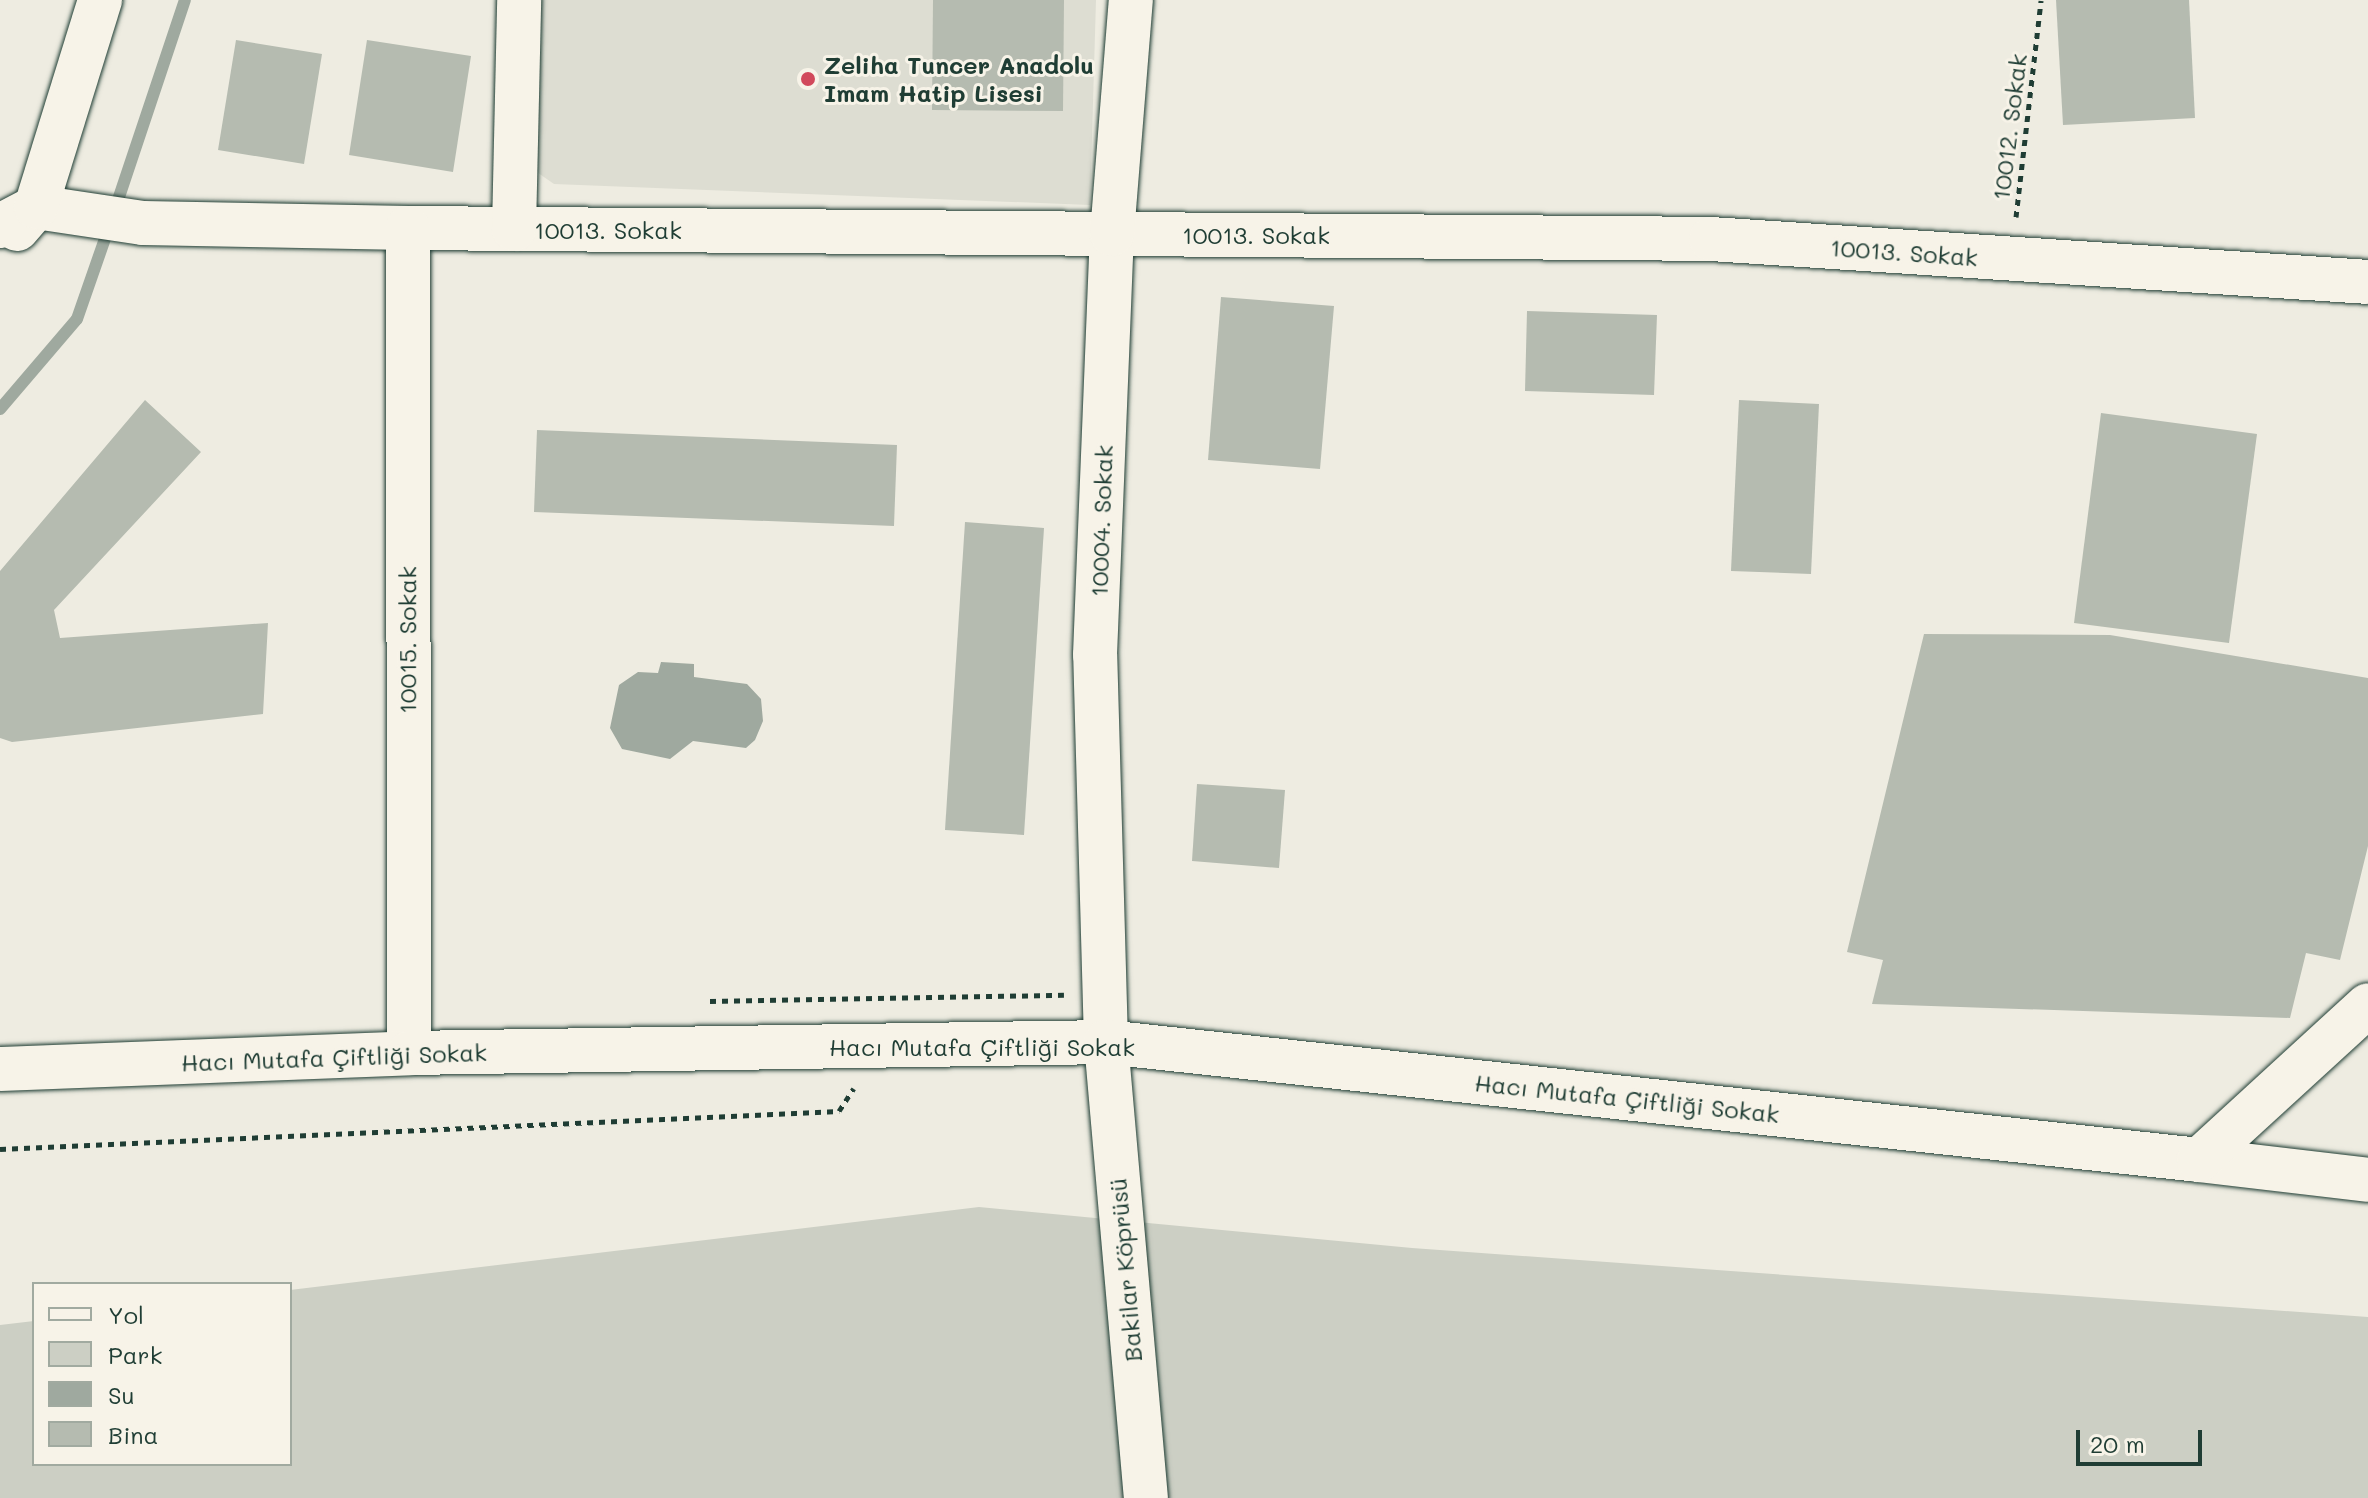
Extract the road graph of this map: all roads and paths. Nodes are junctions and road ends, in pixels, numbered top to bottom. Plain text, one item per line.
1 (100, 0) edge
2 (519, 0) edge
3 (1131, 0) edge
4 (2041, 0) edge
5 (38, 217) edge
6 (408, 228) junction
7 (514, 229) junction
8 (1112, 234) junction
9 (0, 248) edge
10 (2011, 259) junction
11 (2368, 282) edge
12 (2368, 1005) edge
13 (1106, 1042) junction
14 (409, 1053) junction
15 (0, 1069) edge
16 (857, 1084) dead end
17 (0, 1149) edge
18 (2199, 1160) junction
19 (2368, 1180) edge
20 (1146, 1498) edge

1 - 5 street
2 - 7 street
3 - 8 street, 10004. Sokak
4 - 10 path, 10012. Sokak
5 - 6 street, 10013. Sokak
5 - 9 street
6 - 7 street, 10013. Sokak
6 - 14 street, 10015. Sokak
7 - 8 street, 10013. Sokak
8 - 10 street, 10013. Sokak
8 - 13 street, 10004. Sokak
10 - 11 street, 10013. Sokak
12 - 18 street
13 - 14 street, Hacı Mutafa Çiftliği Sokak
13 - 18 street, Hacı Mutafa Çiftliği Sokak
13 - 20 street, Bakilar Köprüsü
14 - 15 street, Hacı Mutafa Çiftliği Sokak
16 - 17 path
18 - 19 street, Hacı Mutafa Çiftliği Sokak

